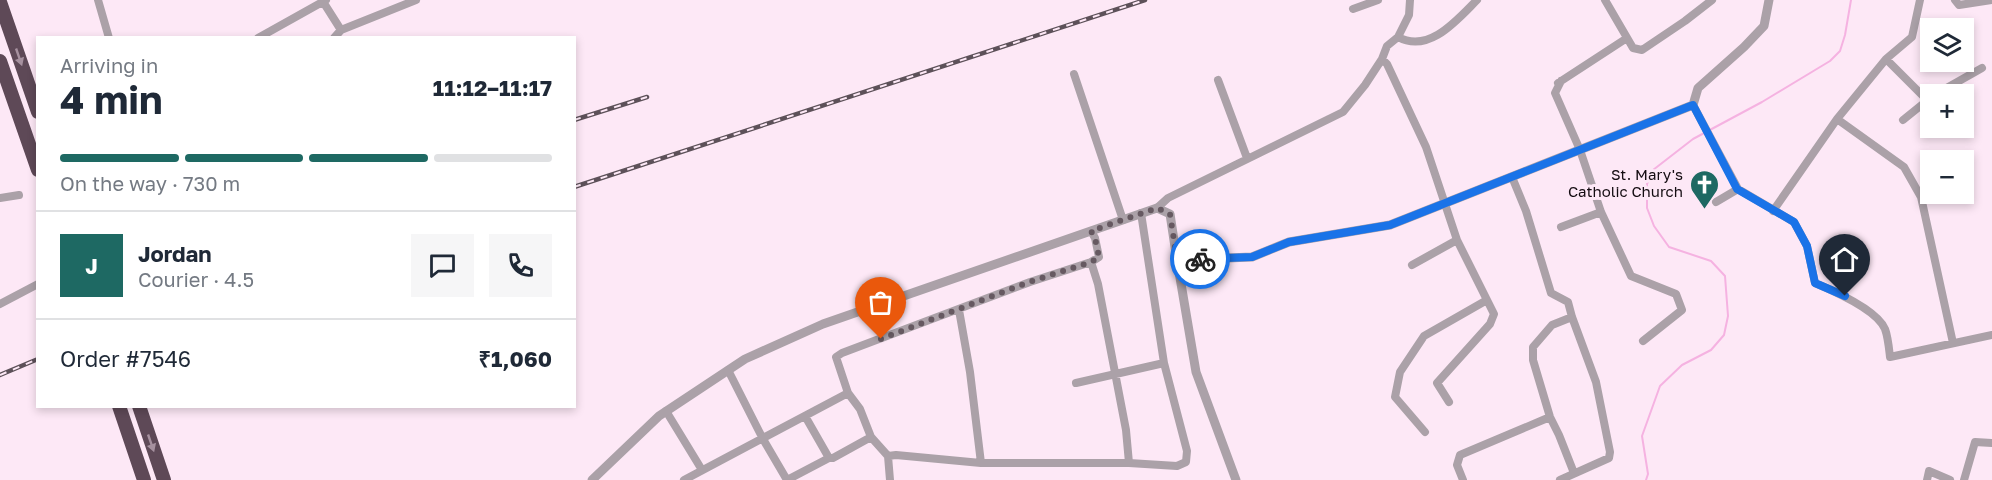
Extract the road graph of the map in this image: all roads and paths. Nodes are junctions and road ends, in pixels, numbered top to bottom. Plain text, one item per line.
1 (98, 0) edge
2 (416, 0) edge
3 (1378, 0) edge
4 (1410, 0) edge
5 (1477, 0) edge
6 (1605, 0) edge
7 (1712, 0) edge
8 (1769, 0) edge
9 (1920, 0) edge
10 (1955, 0) edge
11 (1992, 0) edge
12 (324, 1) edge
13 (0, 2) edge
14 (1353, 9) dead end
15 (341, 30) junction
16 (108, 36) edge
17 (262, 36) edge
18 (336, 36) edge
19 (1398, 37) junction
20 (1627, 38) junction
21 (1382, 59) junction
22 (1886, 59) junction
23 (0, 61) edge
24 (1982, 68) dead end
25 (1074, 74) dead end
26 (1218, 81) dead end
27 (1954, 84) edge
28 (1920, 91) edge
29 (1693, 105) junction
30 (36, 106) edge
31 (1920, 106) edge
32 (1837, 119) junction
33 (1903, 120) dead end
34 (1580, 150) junction
35 (1247, 158) junction
36 (36, 165) edge
37 (1512, 177) junction
38 (1737, 189) junction
39 (19, 195) dead end
40 (0, 198) edge
41 (1716, 202) dead end
42 (1444, 204) junction
43 (1157, 208) junction
44 (1773, 211) junction
45 (1600, 212) junction
46 (1141, 213) junction
47 (1123, 220) junction
48 (1561, 228) dead end
49 (1091, 231) junction
50 (1457, 240) junction
51 (1177, 260) junction
52 (1091, 262) junction
53 (1412, 265) dead end
54 (36, 285) edge
55 (1487, 300) junction
56 (0, 304) edge
57 (959, 310) junction
58 (1572, 317) junction
59 (1992, 334) edge
60 (1642, 341) dead end
61 (1953, 343) junction
62 (1164, 363) junction
63 (728, 370) junction
64 (1114, 375) junction
65 (1076, 383) dead end
66 (849, 393) junction
67 (1449, 402) dead end
68 (120, 408) edge
69 (140, 408) edge
70 (666, 411) junction
71 (805, 416) junction
72 (1550, 417) junction
73 (1425, 432) dead end
74 (871, 437) junction
75 (763, 439) junction
76 (1992, 443) edge
77 (888, 456) junction
78 (829, 458) junction
79 (981, 463) junction
80 (1129, 463) junction
81 (702, 470) junction
82 (1574, 473) junction
83 (144, 480) edge
84 (164, 480) edge
85 (592, 480) edge
86 (684, 480) edge
87 (787, 480) edge
88 (890, 480) edge
89 (1236, 480) edge
90 (1463, 480) edge
91 (1560, 480) edge
92 (1927, 480) edge
93 (1950, 480) edge
94 (1964, 480) edge

1 - 16 street
2 - 15 street
3 - 14 street
4 - 19 street
5 - 19 street
6 - 20 street
7 - 20 street
8 - 29 street
9 - 22 street
10 - 11 street
12 - 15 street
12 - 17 street
13 -> 30 highway
15 - 18 street
19 - 21 street
20 - 34 street
21 - 35 street
21 - 42 street
22 - 28 street
22 - 32 street
23 - 36 highway
24 - 27 street
25 - 47 street
26 - 35 street
29 - 34 street
29 - 38 street
31 - 33 street
32 - 44 street
32 - 61 street
34 - 37 street
34 - 45 street
35 - 43 street
37 - 42 street
37 - 58 street
38 - 41 street
38 - 44 street
39 - 40 street
42 - 50 street
42 - 51 street
43 - 46 street
43 - 51 street
44 - 61 street
45 - 48 street
45 - 60 street
46 - 47 street
46 - 62 street
47 - 49 street
49 - 52 street
49 - 63 street
50 - 53 street
50 - 55 street
51 - 89 street
52 - 57 street
52 - 64 street
54 - 56 street
55 - 67 street
55 - 73 street
57 - 66 street
57 - 79 street
58 - 72 street
58 - 82 street
59 - 61 street
62 - 64 street
62 - 80 street
63 - 70 street
63 - 75 street
64 - 65 street
64 - 80 street
66 - 71 street
66 - 74 street
68 - 83 highway
69 -> 84 highway
70 - 81 street
70 - 85 street
71 - 75 street
71 - 78 street
72 - 82 street
72 - 90 street
74 - 77 street
74 - 78 street
75 - 81 street
75 - 87 street
76 - 94 street
77 - 79 street
77 - 88 street
78 - 87 street
79 - 80 street
81 - 86 street
82 - 91 street
92 - 93 street

